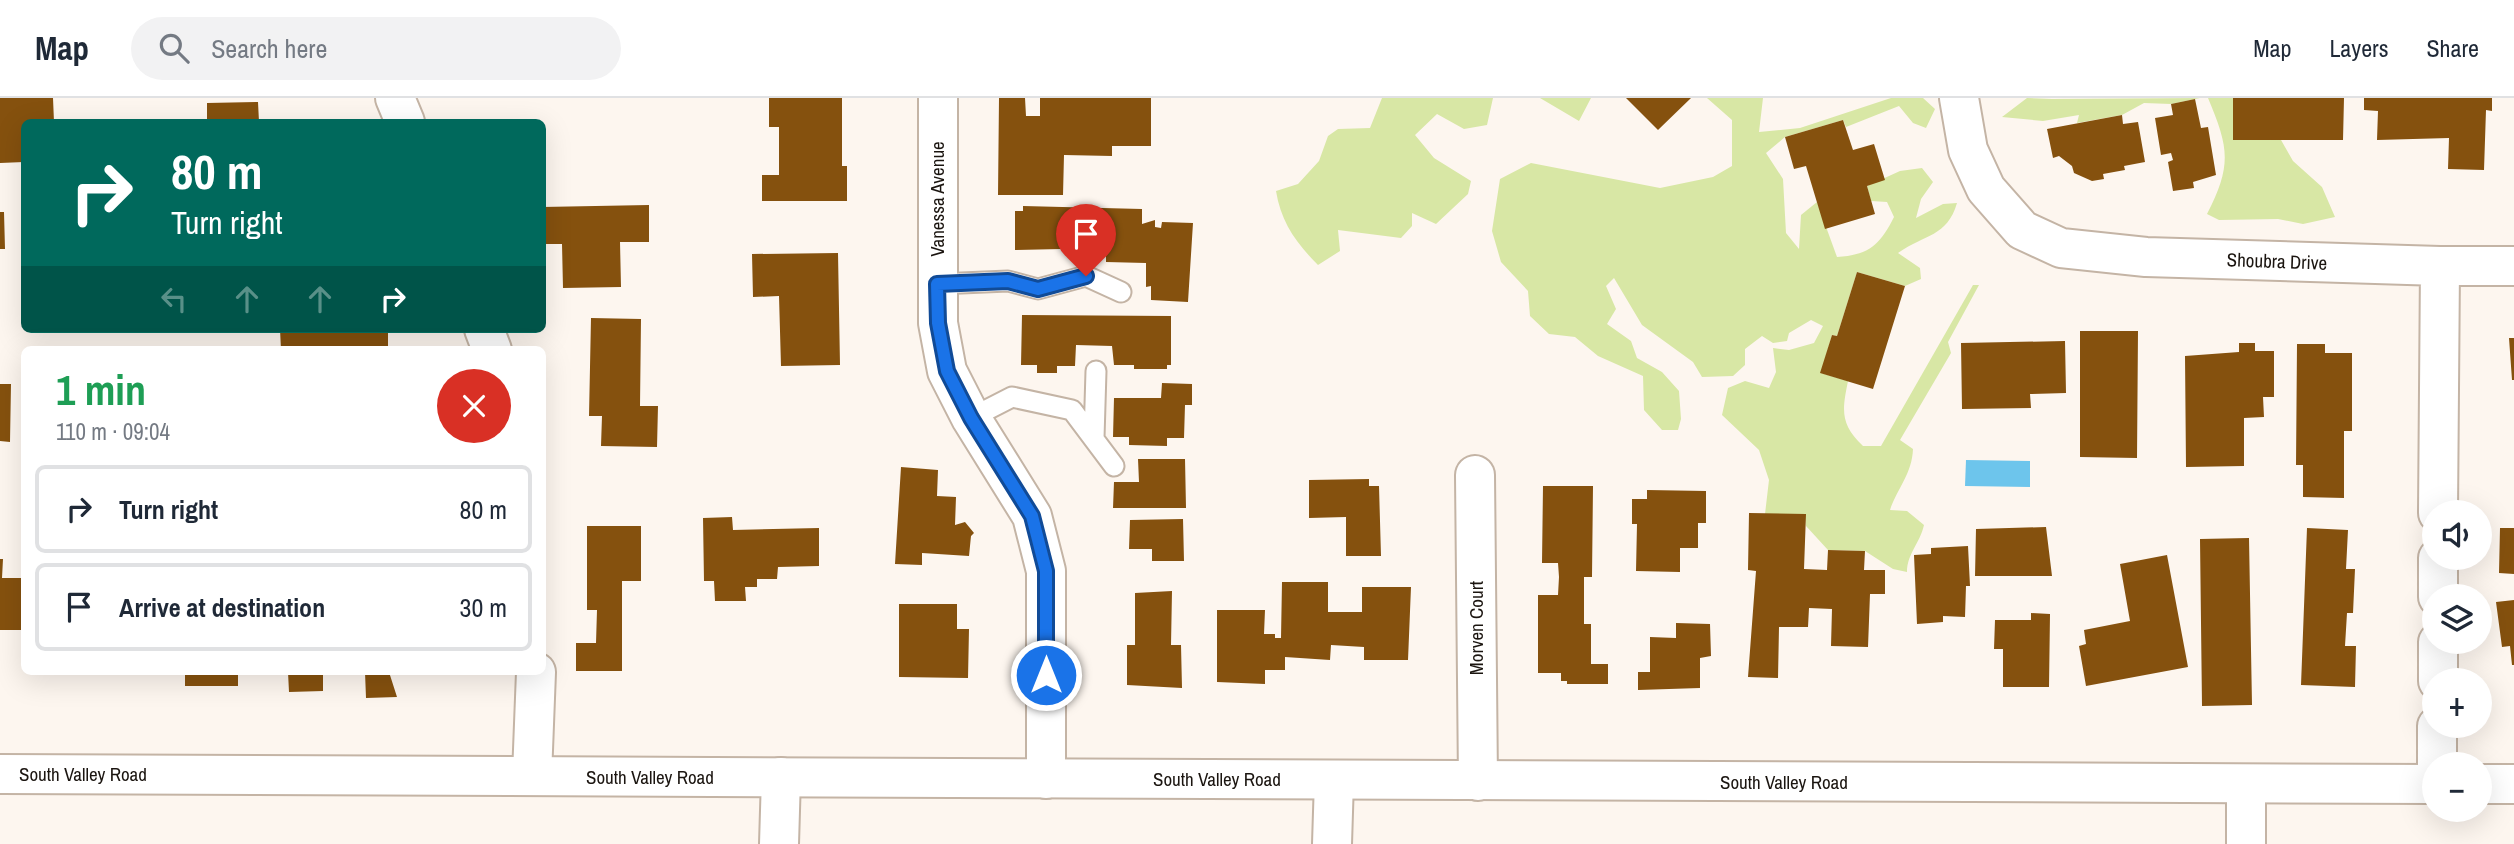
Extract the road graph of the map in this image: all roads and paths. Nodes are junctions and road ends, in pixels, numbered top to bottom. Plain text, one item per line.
1 (395, 98) edge
2 (938, 98) edge
3 (1959, 98) edge
4 (404, 119) edge
5 (2440, 266) junction
6 (2514, 266) edge
7 (937, 284) junction
8 (1121, 292) dead end
9 (1096, 371) dead end
10 (971, 418) junction
11 (1094, 438) junction
12 (1114, 466) dead end
13 (1475, 475) dead end
14 (2438, 500) edge
15 (536, 675) edge
16 (0, 774) edge
17 (532, 776) junction
18 (781, 777) junction
19 (1046, 779) junction
20 (1334, 780) junction
21 (1478, 781) junction
22 (2422, 784) edge
23 (2492, 784) edge
24 (2514, 784) edge
25 (2246, 785) junction
26 (779, 844) edge
27 (1332, 844) edge
28 (2246, 844) edge

1 - 4 main road
2 - 7 main road, Vanessa Avenue
3 - 5 main road, Shoubra Drive
5 - 6 main road, Shoubra Drive
5 - 14 main road
7 - 8 lane
7 - 10 main road, Vanessa Avenue
9 - 11 lane
10 - 11 lane
10 - 19 main road, Vanessa Avenue
11 - 12 lane
13 - 21 main road, Morven Court
15 - 17 main road
16 - 17 main road, South Valley Road
17 - 18 main road, South Valley Road
18 - 19 main road, South Valley Road
18 - 26 main road
19 - 20 main road, South Valley Road
20 - 21 main road, South Valley Road
20 - 27 main road
21 - 25 main road, South Valley Road
22 - 25 main road, South Valley Road
23 - 24 main road
25 - 28 main road

